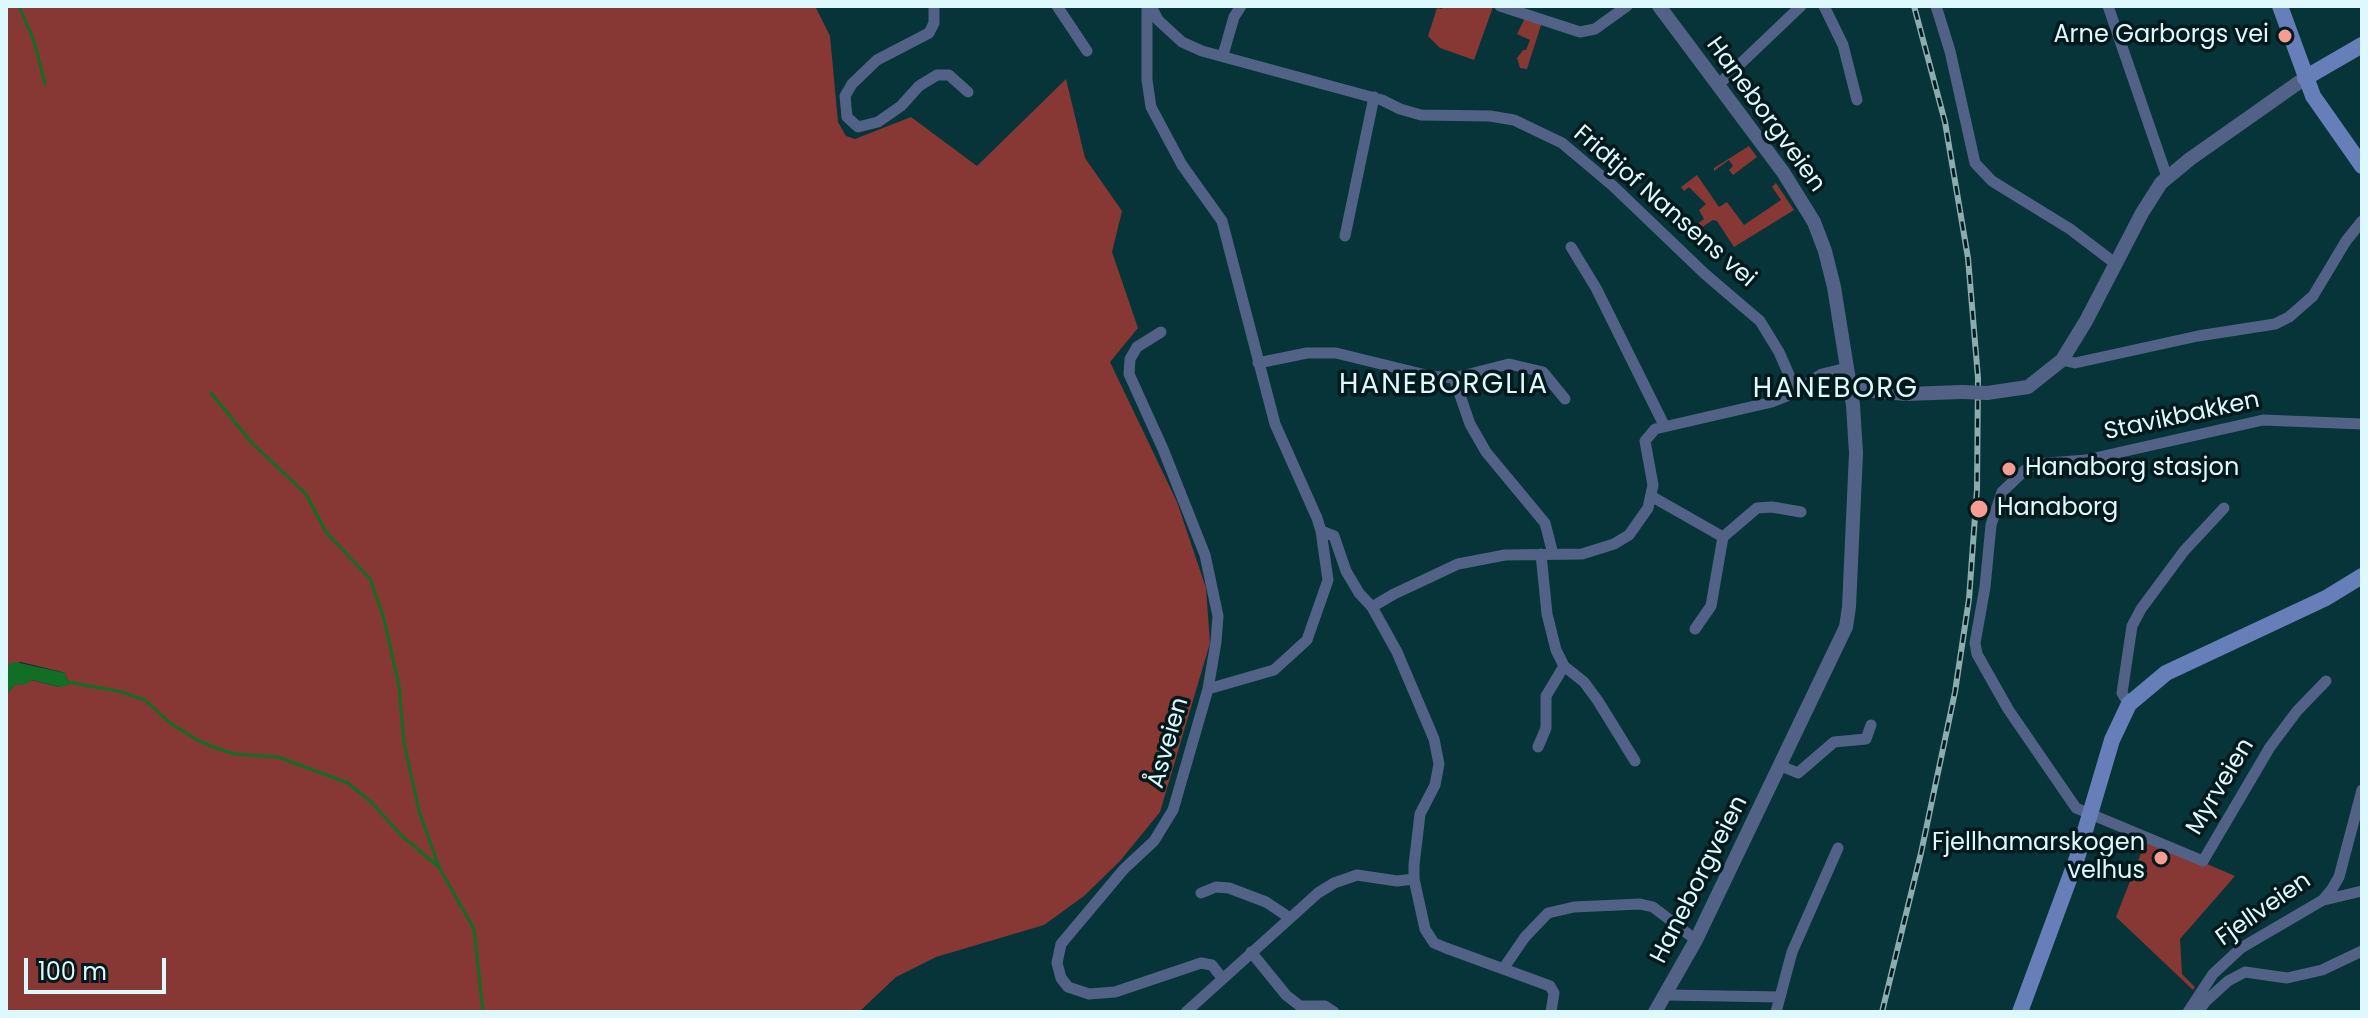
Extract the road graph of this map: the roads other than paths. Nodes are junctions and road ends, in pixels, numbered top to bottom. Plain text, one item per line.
1 (934, 6) edge
2 (1057, 6) edge
3 (1149, 6) edge
4 (1241, 6) edge
5 (1500, 6) edge
6 (1627, 6) edge
7 (1659, 6) edge
8 (1801, 6) edge
9 (1824, 6) edge
10 (1936, 6) edge
11 (2108, 6) edge
12 (2280, 6) edge
13 (2362, 45) edge
14 (1087, 51) dead end
15 (1223, 55) junction
16 (2305, 78) junction
17 (1718, 85) junction
18 (968, 92) dead end
19 (1374, 97) junction
20 (1857, 100) dead end
21 (2362, 166) edge
22 (2167, 177) junction
23 (2362, 221) edge
24 (1345, 236) dead end
25 (1571, 247) dead end
26 (2116, 264) junction
27 (1161, 332) dead end
28 (2062, 360) junction
29 (1258, 363) junction
30 (1847, 368) junction
31 (1454, 378) junction
32 (1851, 389) junction
33 (1796, 391) junction
34 (1565, 399) dead end
35 (2362, 424) edge
36 (1664, 425) junction
37 (1651, 496) junction
38 (2224, 508) dead end
39 (1801, 512) dead end
40 (1321, 531) junction
41 (1723, 537) junction
42 (1547, 554) junction
43 (2362, 576) edge
44 (1372, 607) junction
45 (1695, 629) dead end
46 (1564, 666) junction
47 (2326, 681) dead end
48 (1208, 689) junction
49 (2129, 704) junction
50 (1871, 725) dead end
51 (1538, 747) dead end
52 (1635, 761) dead end
53 (1781, 766) junction
54 (2362, 790) edge
55 (2090, 814) junction
56 (1838, 848) dead end
57 (1414, 879) junction
58 (2362, 891) edge
59 (1201, 893) dead end
60 (2323, 900) junction
61 (1290, 918) junction
62 (1696, 940) junction
63 (2362, 951) edge
64 (1251, 952) junction
65 (1503, 969) junction
66 (1222, 978) junction
67 (1667, 995) junction
68 (1780, 997) junction
69 (1186, 1012) edge
70 (1334, 1012) edge
71 (1551, 1012) edge
72 (1655, 1012) edge
73 (1776, 1012) edge
74 (2020, 1012) edge
75 (2188, 1012) edge
76 (2198, 1012) edge

1 - 18 street
2 - 14 street
3 - 15 street, Fridtjof Nansens vei
3 - 29 street
4 - 15 street
5 - 6 street
7 - 17 street, Haneborgveien
8 - 17 street
9 - 20 street
10 - 26 street
11 - 22 street
12 - 16 main road
13 - 16 main road
15 - 19 street, Fridtjof Nansens vei
16 - 21 main road
16 - 22 street
17 - 30 street, Haneborgveien
19 - 24 street
19 - 33 street, Fridtjof Nansens vei
22 - 26 street
23 - 28 street
25 - 36 street
26 - 28 street
27 - 48 street, Åsveien
28 - 32 street, bridge
29 - 31 street
29 - 40 street
30 - 32 street, Haneborgveien
30 - 33 street
31 - 34 street
31 - 42 street
32 - 53 street, Haneborgveien
33 - 36 street
35 - 55 street, Stavikbakken
36 - 37 street
37 - 41 street
37 - 42 street
38 - 49 street
39 - 41 street
40 - 44 street
40 - 48 street
41 - 45 street
42 - 44 street
42 - 46 street
43 - 49 main road
44 - 57 street
46 - 51 street
46 - 52 street
47 - 55 street, Myrveien
48 - 66 street, Åsveien
49 - 55 main road
50 - 53 street
53 - 62 street, Haneborgveien
54 - 60 street, Fjellveien
55 - 74 main road
56 - 68 street
57 - 61 street
57 - 65 street
58 - 60 street
59 - 61 street
60 - 75 street, Fjellveien
61 - 64 street
62 - 65 street
62 - 67 street, Haneborgveien
63 - 76 street
64 - 66 street
64 - 70 street
65 - 71 street
66 - 69 street
67 - 68 street
67 - 72 street, Haneborgveien
68 - 73 street

